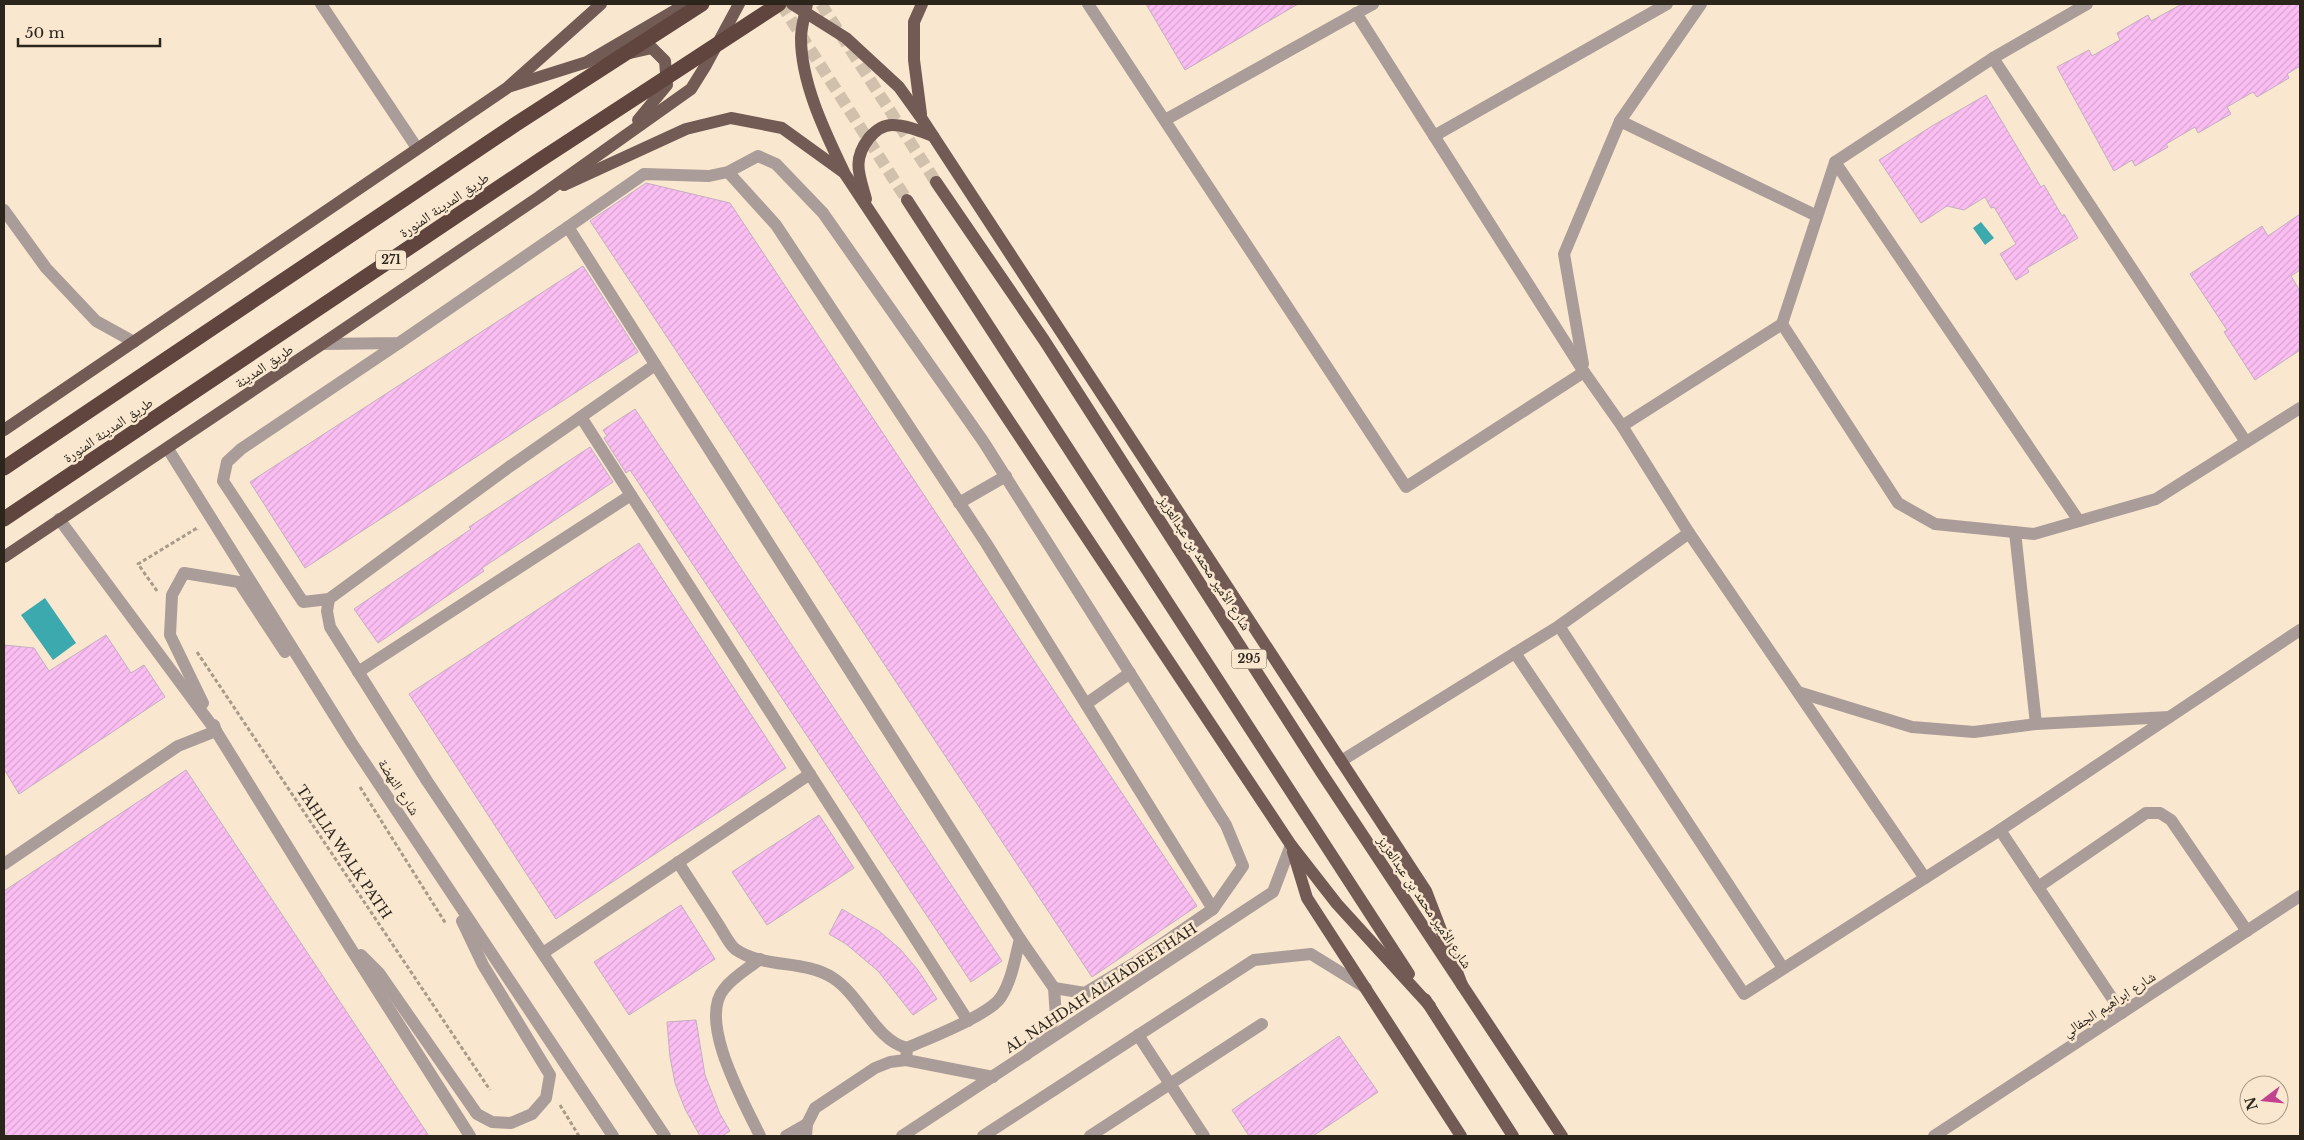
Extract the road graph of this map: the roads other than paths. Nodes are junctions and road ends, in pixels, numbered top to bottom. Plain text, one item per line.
1 (321, 4) edge
2 (601, 4) edge
3 (686, 4) edge
4 (702, 4) edge
5 (738, 4) edge
6 (779, 4) edge
7 (792, 4) edge
8 (922, 4) edge
9 (1088, 4) edge
10 (1372, 4) edge
11 (1667, 4) edge
12 (1701, 4) edge
13 (2087, 4) edge
14 (806, 8) edge
15 (1356, 13) junction
16 (1993, 58) junction
17 (587, 62) junction
18 (507, 88) junction
19 (922, 119) junction
20 (1165, 120) junction
21 (1620, 121) junction
22 (629, 132) junction
23 (933, 136) junction
24 (1434, 136) junction
25 (416, 148) junction
26 (1835, 162) junction
27 (728, 172) junction
28 (846, 174) junction
29 (936, 182) tunnel mouth
30 (539, 197) junction
31 (907, 200) tunnel mouth
32 (4, 210) edge
33 (871, 213) junction
34 (1817, 216) junction
35 (568, 227) junction
36 (1782, 324) junction
37 (134, 342) junction
38 (399, 343) junction
39 (322, 344) junction
40 (655, 365) junction
41 (1584, 372) junction
42 (2300, 408) edge
43 (581, 417) junction
44 (1622, 426) junction
45 (4, 430) edge
46 (2246, 442) junction
47 (168, 449) junction
48 (4, 468) edge
49 (1006, 476) junction
50 (631, 495) junction
51 (959, 503) junction
52 (4, 519) edge
53 (59, 519) junction
54 (2079, 521) junction
55 (2015, 532) junction
56 (1689, 533) junction
57 (4, 557) edge
58 (330, 599) junction
59 (1559, 626) junction
60 (2300, 630) edge
61 (1515, 653) junction
62 (358, 672) junction
63 (1130, 673) junction
64 (1798, 692) junction
65 (1086, 704) junction
66 (2169, 717) junction
67 (2036, 724) junction
68 (216, 731) junction
69 (351, 742) junction
70 (1341, 761) junction
71 (810, 774) junction
72 (2000, 830) junction
73 (1291, 845) junction
74 (678, 862) junction
75 (4, 864) edge
76 (441, 878) junction
77 (1925, 878) junction
78 (2038, 886) junction
79 (2300, 896) edge
80 (1213, 909) junction
81 (2247, 931) junction
82 (1020, 939) junction
83 (346, 942) junction
84 (543, 953) junction
85 (760, 959) junction
86 (1784, 968) junction
87 (1462, 985) junction
88 (1054, 988) junction
89 (1368, 990) junction
90 (1430, 1006) junction
91 (2122, 1013) junction
92 (968, 1021) junction
93 (1262, 1024) dead end
94 (1138, 1036) junction
95 (906, 1054) junction
96 (1026, 1055) junction
97 (993, 1077) junction
98 (1170, 1084) junction
99 (806, 1130) edge
100 (470, 1136) edge
101 (613, 1136) edge
102 (665, 1136) edge
103 (760, 1136) edge
104 (786, 1136) edge
105 (902, 1136) edge
106 (983, 1136) edge
107 (1090, 1136) edge
108 (1204, 1136) edge
109 (1461, 1136) edge
110 (1513, 1136) edge
111 (1562, 1136) edge
112 (1934, 1136) edge

1 - 25 street
2 - 18 main road
3 - 17 main road
4 - 48 highway, طريق المدينة المنورة, bridge
5 - 22 main road
6 - 52 highway, طريق المدينة المنورة / 271, bridge
7 - 14 main road
8 - 19 main road
9 - 20 street
10 - 15 street
11 - 24 street
12 - 21 street
13 - 16 street
14 - 19 main road
14 - 28 main road
15 - 20 street
15 - 24 street
16 - 26 street
16 - 46 street
17 - 18 main road
17 - 22 main road
18 - 25 main road
19 - 23 main road
20 - 41 street
21 - 34 street
21 - 41 street
22 - 30 main road
23 - 33 main road
23 - 70 main road
24 - 41 street
25 - 37 main road
26 - 34 street
26 - 54 street
27 - 35 street
27 - 49 street
27 - 51 street
28 - 30 main road
28 - 33 main road
29 - 87 main road, شارع الأمير محمد بن عبدالعزيز / 295
30 - 39 main road, طريق المدينة
31 - 90 main road, 295
32 - 37 street
33 - 73 main road
34 - 36 street
35 - 38 street
35 - 40 street
36 - 44 street
36 - 55 street
37 - 45 main road
38 - 39 street
38 - 58 street
39 - 47 main road, طريق المدينة
40 - 43 street
40 - 82 street
41 - 44 street
42 - 46 street
43 - 50 street
43 - 58 street
44 - 56 street
46 - 54 street
47 - 53 main road, طريق المدينة
47 - 69 street, شارع النهضة
49 - 51 street
49 - 63 street
50 - 62 street
50 - 71 street
51 - 65 street
53 - 57 main road, طريق المدينة
53 - 68 street
54 - 55 street
55 - 67 street
56 - 59 street
56 - 64 street
58 - 62 street
59 - 61 street
59 - 86 street
60 - 66 street
61 - 70 street
61 - 86 street
62 - 84 street
63 - 65 street
63 - 80 street
64 - 67 street
64 - 77 street
65 - 80 street
66 - 67 street
66 - 72 street
68 - 69 street
68 - 75 street
68 - 83 street
69 - 76 street, شارع النهضة
70 - 87 main road
71 - 74 street
71 - 92 street
72 - 77 street
72 - 78 street
73 - 89 main road
73 - 90 main road
73 - 96 street, AL NAHDAH ALHADEETHAH
74 - 84 street
74 - 85 street
76 - 83 street
76 - 101 street, شارع النهضة
77 - 86 street
78 - 81 street
78 - 91 street
79 - 81 street, شارع ابراهيم الجفالي
80 - 88 street
81 - 91 street, شارع ابراهيم الجفالي
82 - 88 street
82 - 92 street
83 - 100 street
84 - 102 street
85 - 95 street
85 - 103 street
87 - 111 main road, شارع الأمير محمد بن عبدالعزيز / 295
88 - 96 street
89 - 94 street
89 - 109 main road
90 - 110 main road, 295
91 - 112 street, شارع ابراهيم الجفالي
92 - 95 street
93 - 98 street
94 - 98 street
94 - 106 street
95 - 97 street
95 - 99 street
96 - 97 street, AL NAHDAH ALHADEETHAH
97 - 105 street, AL NAHDAH ALHADEETHAH
98 - 107 street
98 - 108 street
99 - 104 street

